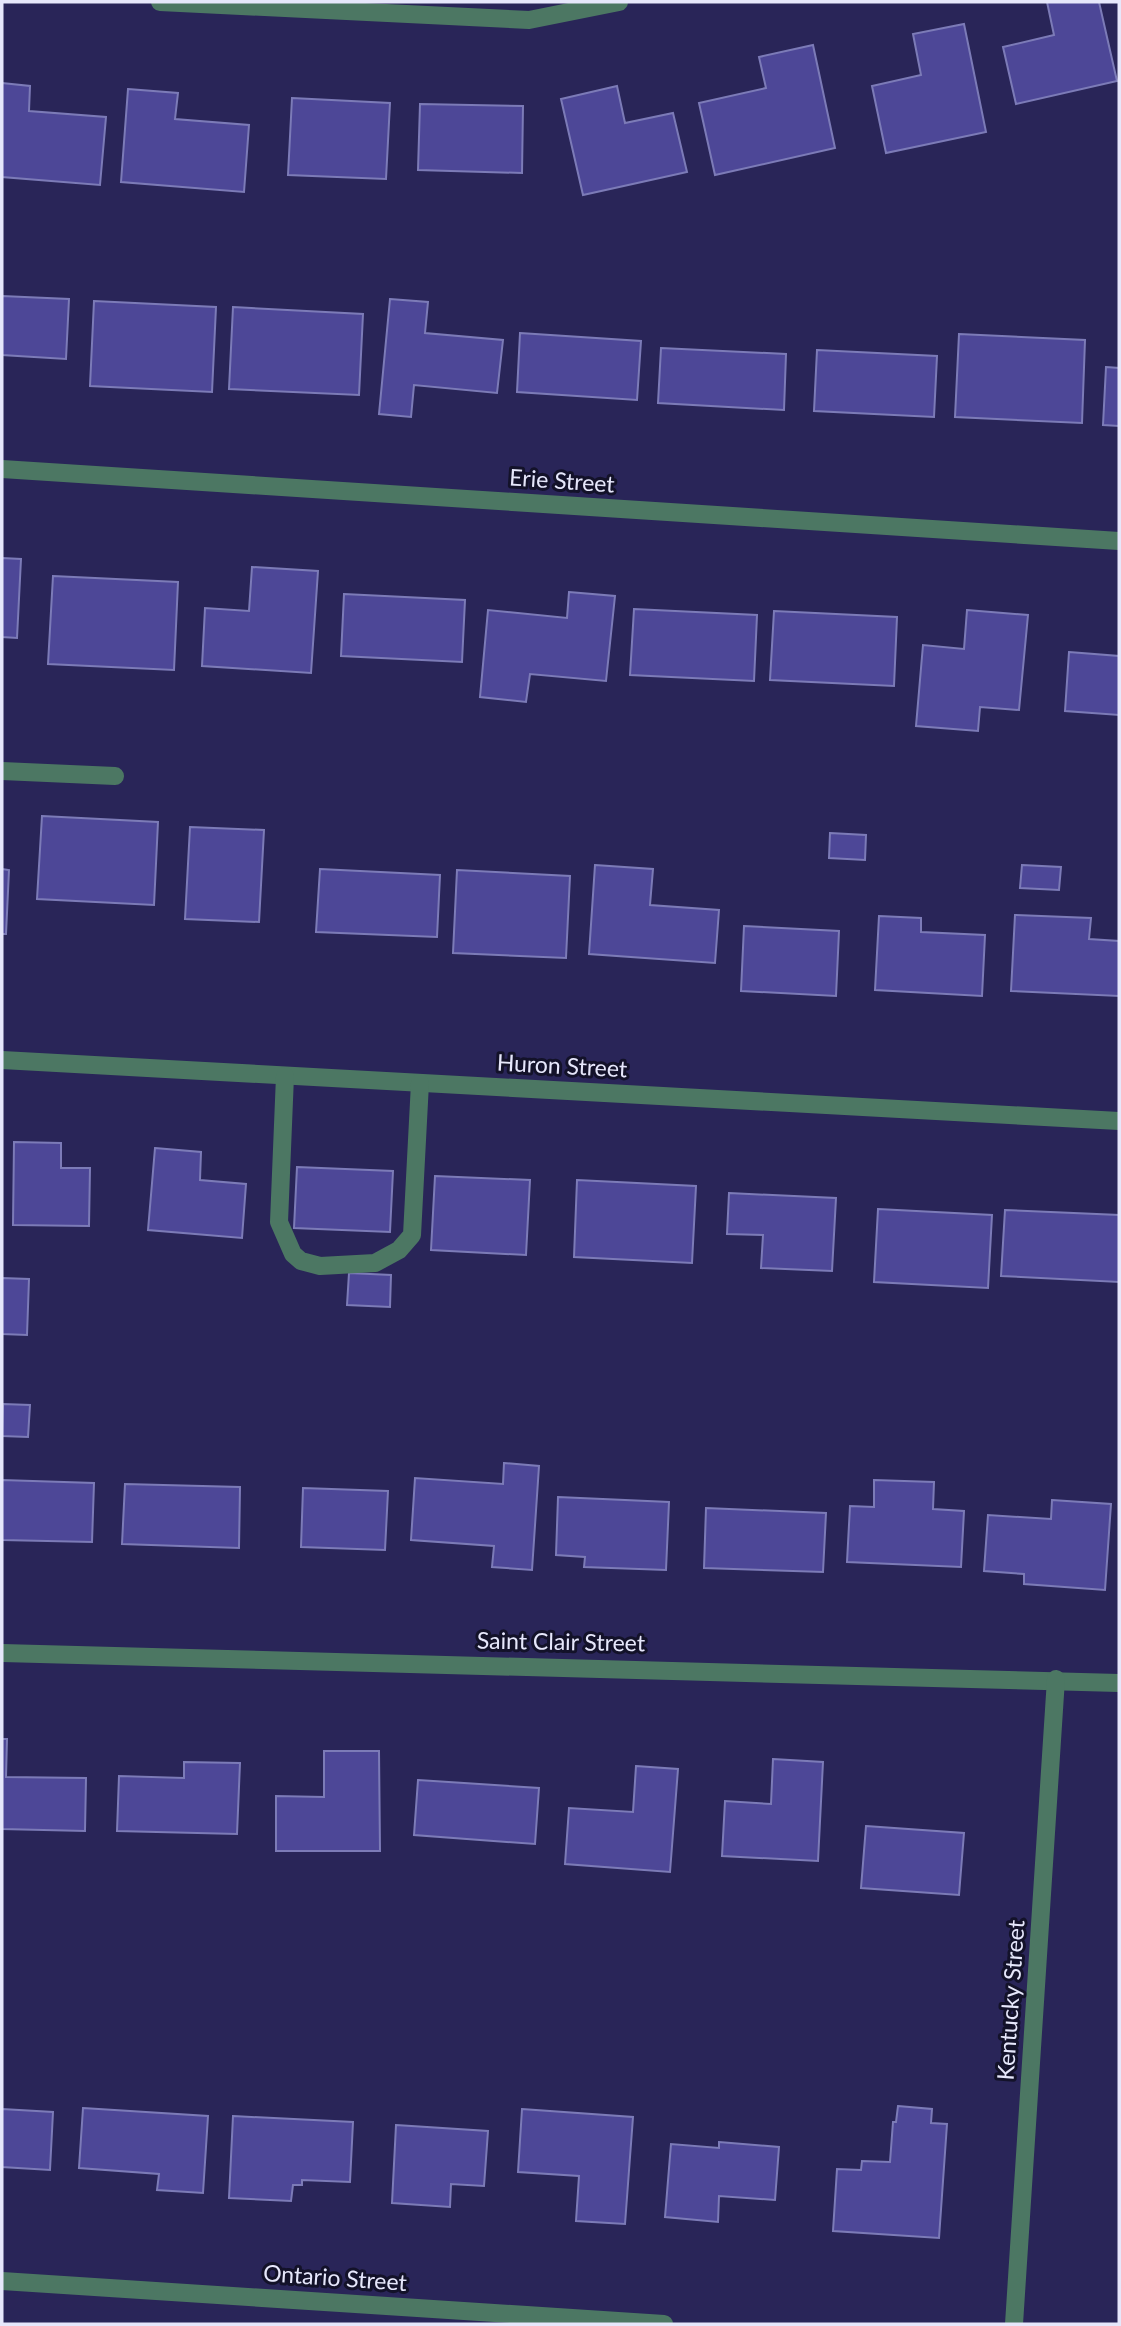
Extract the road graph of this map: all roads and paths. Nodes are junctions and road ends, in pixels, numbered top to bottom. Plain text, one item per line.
1 (160, 2) edge
2 (619, 2) edge
3 (2, 469) edge
4 (1119, 541) edge
5 (2, 771) edge
6 (115, 776) dead end
7 (2, 1060) edge
8 (285, 1076) junction
9 (420, 1083) junction
10 (1119, 1121) edge
11 (2, 1653) edge
12 (1056, 1679) junction
13 (1119, 1683) edge
14 (2, 2281) edge
15 (664, 2324) edge
16 (1014, 2324) edge

1 - 2 street
3 - 4 street, Erie Street
5 - 6 street
7 - 8 street, Huron Street
8 - 9 street, Huron Street
8 - 9 street
9 - 10 street, Huron Street
11 - 12 street, Saint Clair Street
12 - 13 street, Saint Clair Street
12 - 16 street, Kentucky Street
14 - 15 street, Ontario Street

